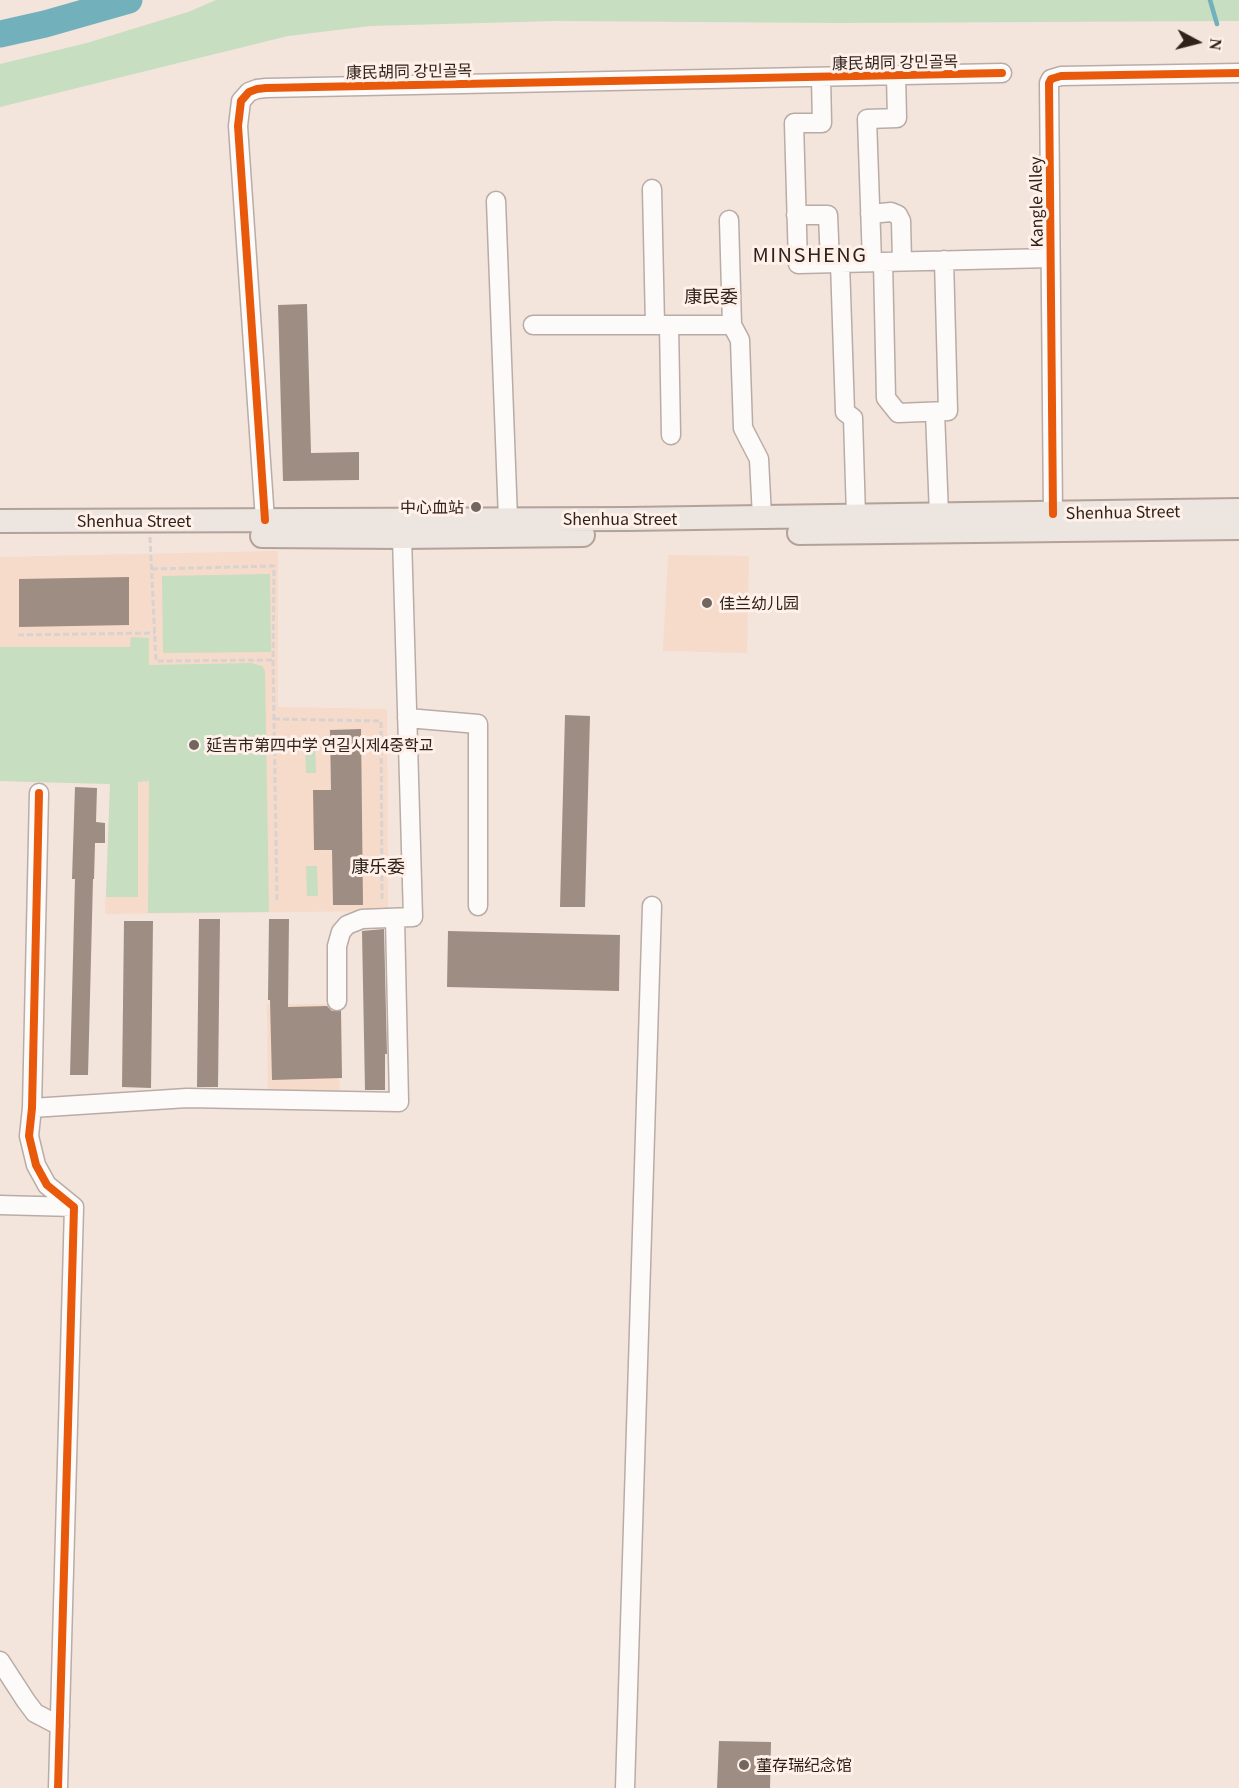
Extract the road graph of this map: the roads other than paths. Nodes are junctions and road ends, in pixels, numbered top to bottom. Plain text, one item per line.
1 (1002, 73) dead end
2 (1239, 73) edge
3 (896, 75) junction
4 (821, 77) junction
5 (652, 189) dead end
6 (496, 201) dead end
7 (870, 214) junction
8 (796, 215) junction
9 (729, 220) dead end
10 (1050, 258) junction
11 (902, 261) junction
12 (944, 261) junction
13 (877, 262) junction
14 (835, 263) junction
15 (533, 324) dead end
16 (662, 325) junction
17 (732, 325) junction
18 (935, 412) junction
19 (671, 435) dead end
20 (1239, 510) edge
21 (1053, 514) junction
22 (939, 515) junction
23 (856, 516) junction
24 (762, 517) junction
25 (508, 519) junction
26 (265, 520) junction
27 (0, 521) edge
28 (1239, 528) edge
29 (0, 536) edge
30 (402, 537) junction
31 (407, 718) junction
32 (39, 792) dead end
33 (478, 906) dead end
34 (652, 906) dead end
35 (395, 918) junction
36 (337, 1000) dead end
37 (32, 1108) junction
38 (0, 1205) edge
39 (74, 1207) junction
40 (0, 1661) edge
41 (60, 1726) junction
42 (58, 1788) edge
43 (625, 1788) edge

1 - 3 street, 康民胡同 강민골목
2 - 10 street, Kangle Alley
3 - 4 street, 康民胡同 강민골목
3 - 7 street
4 - 8 street
4 - 26 street, 康民胡同 강민골목
5 - 16 street
6 - 25 street
7 - 11 street
7 - 13 street
8 - 14 street
8 - 14 street
9 - 17 street
10 - 12 street
10 - 21 street, Kangle Alley
11 - 12 street
11 - 13 street
12 - 18 street
13 - 14 street
13 - 18 street
14 - 23 street
15 - 16 street
16 - 17 street
16 - 19 street
17 - 24 street
18 - 22 street
20 - 21 main road, Shenhua Street
21 - 22 main road, Shenhua Street
22 - 23 main road, Shenhua Street
23 - 24 main road, Shenhua Street
24 - 25 main road, Shenhua Street
25 - 26 main road, Shenhua Street
26 - 27 main road, Shenhua Street
28 - 30 main road, Shenhua Street
29 - 30 main road, Shenhua Street
30 - 31 street
31 - 33 street
31 - 35 street
32 - 37 street
34 - 43 street
35 - 36 street
35 - 37 street
37 - 39 street
38 - 39 street
39 - 41 street
40 - 41 street
41 - 42 street

